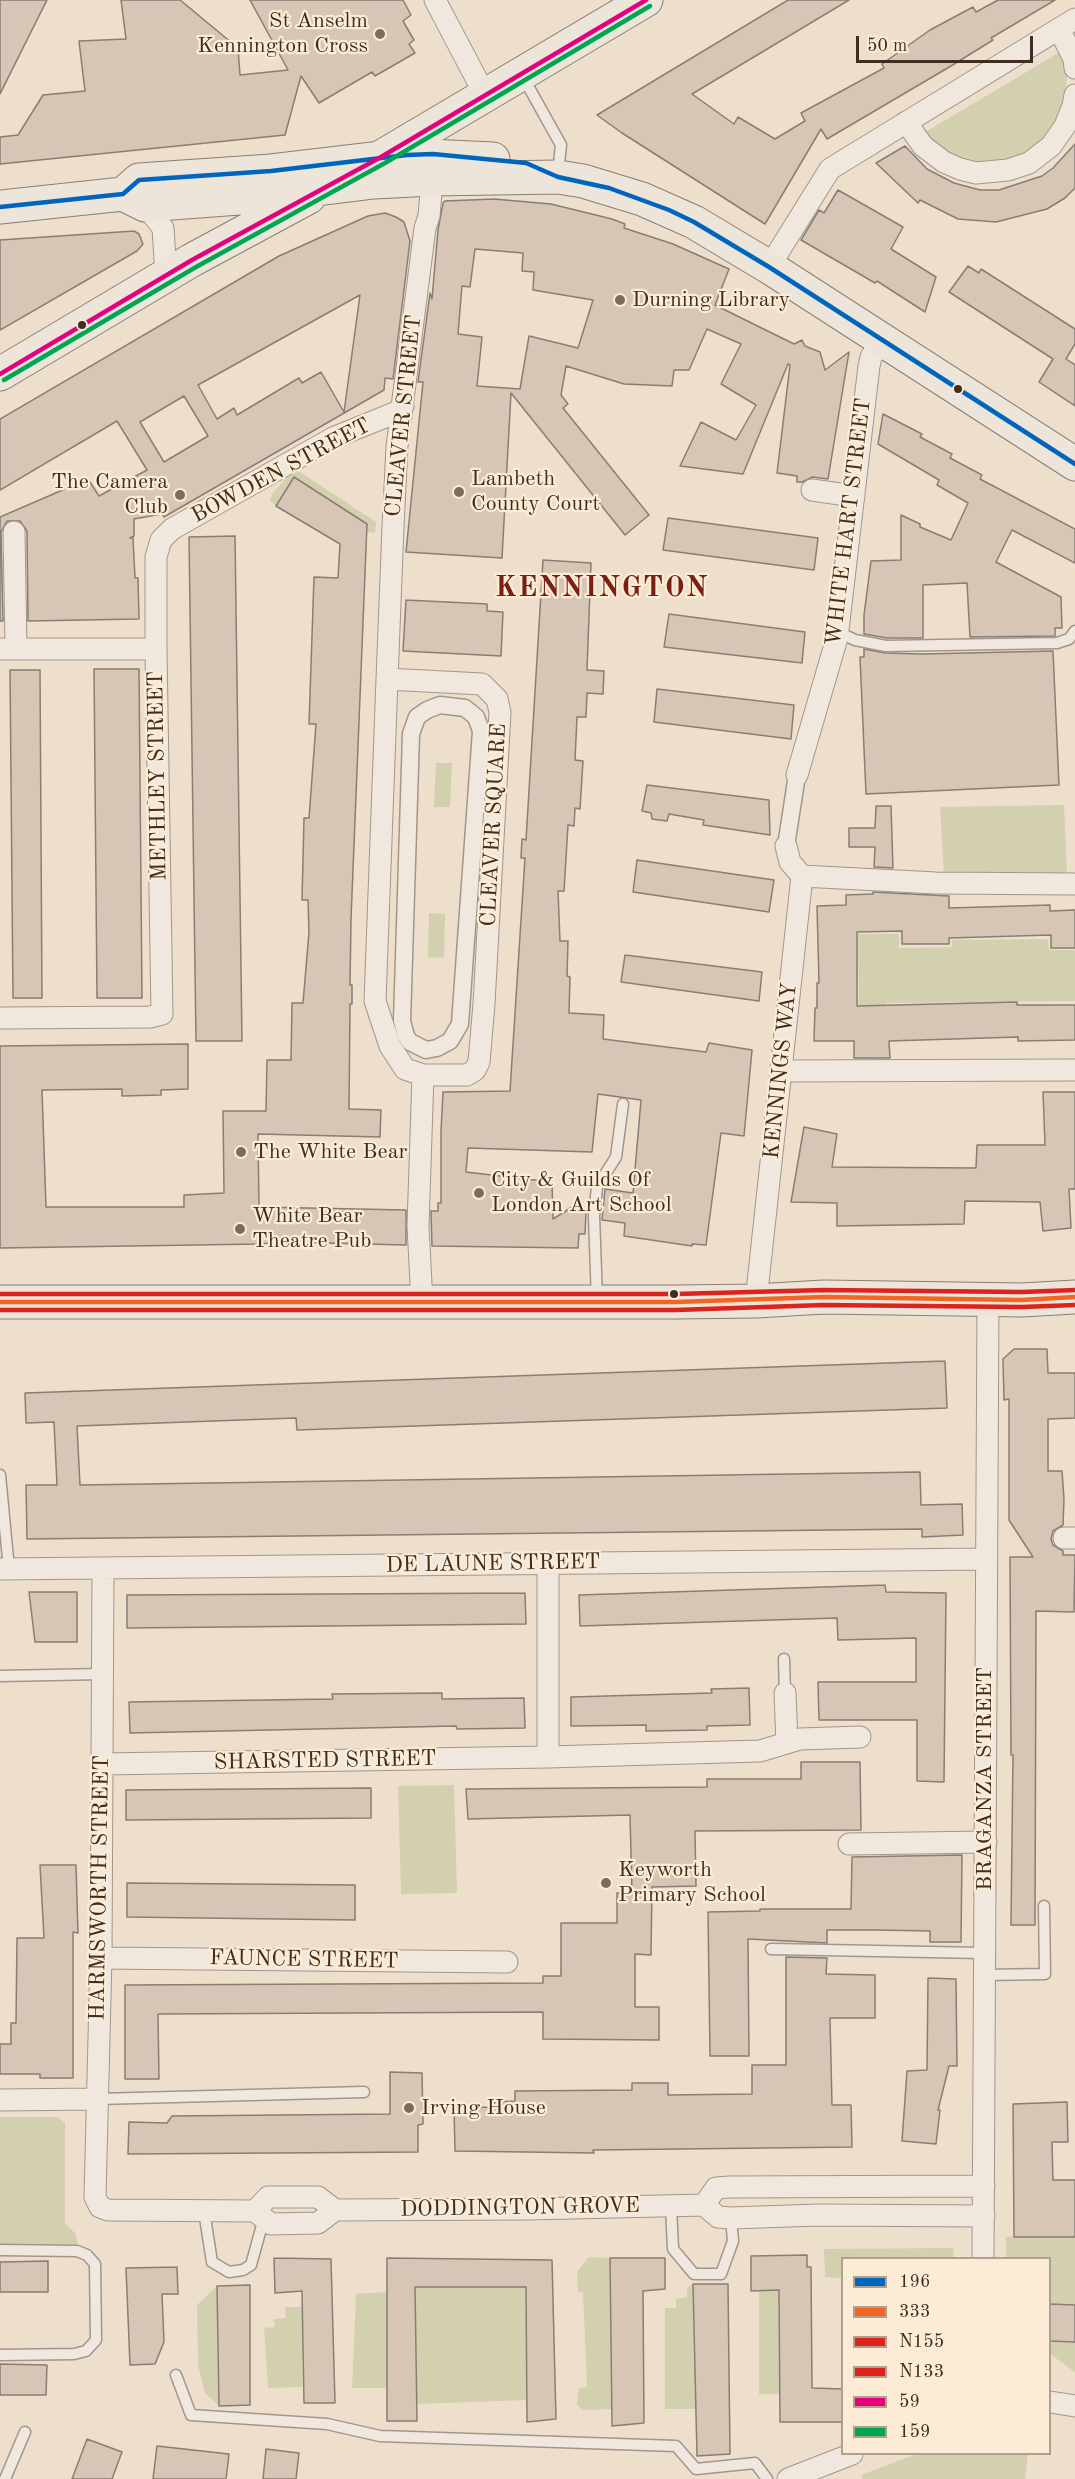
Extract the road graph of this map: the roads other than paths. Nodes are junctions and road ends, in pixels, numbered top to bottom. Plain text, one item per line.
1 (435, 0) edge
2 (646, 0) edge
3 (1067, 24) edge
4 (1075, 68) edge
5 (522, 74) junction
6 (485, 95) junction
7 (1075, 95) edge
8 (906, 122) junction
9 (381, 157) junction
10 (433, 167) junction
11 (558, 177) junction
12 (324, 189) junction
13 (134, 200) junction
14 (0, 207) edge
15 (769, 267) junction
16 (166, 276) junction
17 (882, 340) junction
18 (0, 374) edge
19 (403, 406) junction
20 (369, 423) junction
21 (398, 446) junction
22 (1075, 464) edge
23 (812, 490) dead end
24 (854, 496) junction
25 (14, 532) dead end
26 (161, 540) joint
27 (1075, 631) edge
28 (838, 632) junction
29 (8, 649) edge
30 (156, 649) junction
31 (387, 679) junction
32 (797, 775) joint
33 (786, 846) joint
34 (802, 876) junction
35 (1075, 884) edge
36 (0, 1018) edge
37 (460, 1024) joint
38 (1075, 1070) edge
39 (782, 1071) junction
40 (423, 1075) junction
41 (623, 1104) dead end
42 (1075, 1297) edge
43 (988, 1299) junction
44 (756, 1301) junction
45 (0, 1302) edge
46 (422, 1303) junction
47 (597, 1303) junction
48 (0, 1474) edge
49 (986, 1559) junction
50 (548, 1563) junction
51 (103, 1568) junction
52 (4, 1569) edge
53 (784, 1659) dead end
54 (102, 1674) junction
55 (0, 1676) edge
56 (785, 1693) joint
57 (860, 1737) dead end
58 (787, 1743) junction
59 (548, 1757) junction
60 (102, 1764) junction
61 (986, 1842) junction
62 (849, 1844) dead end
63 (1044, 1906) dead end
64 (771, 1949) dead end
65 (984, 1953) junction
66 (101, 1958) junction
67 (507, 1962) dead end
68 (984, 1975) junction
69 (364, 2092) dead end
70 (97, 2099) junction
71 (0, 2100) edge
72 (984, 2186) junction
73 (704, 2205) junction
74 (671, 2206) junction
75 (204, 2211) junction
76 (260, 2215) junction
77 (984, 2217) junction
78 (731, 2218) junction
79 (0, 2250) edge
80 (983, 2257) edge
81 (0, 2355) edge
82 (176, 2375) dead end
83 (1051, 2402) edge
84 (1075, 2406) edge
85 (25, 2432) dead end
86 (849, 2455) edge
87 (5, 2479) edge
88 (767, 2479) edge
89 (788, 2479) edge

1 - 6 street
2 - 5 main road
3 - 4 street
3 - 8 street
5 - 6 main road
5 - 11 lane
6 - 9 main road
7 - 8 street
8 - 15 street
9 - 10 main road
9 - 12 main road
9 - 13 main road
10 - 11 main road
10 - 12 main road
10 - 19 street, CLEAVER STREET
11 - 15 main road
12 - 13 main road
12 - 16 main road
13 - 14 main road
13 - 16 street
15 - 17 main road
16 - 18 main road
17 - 22 main road
17 - 24 street, WHITE HART STREET
19 - 20 street, BOWDEN STREET
19 - 21 street, CLEAVER STREET
20 - 21 street
20 - 26 street, BOWDEN STREET
21 - 31 street, CLEAVER STREET
23 - 24 street
24 - 28 street, WHITE HART STREET
25 - 29 street
26 - 30 street, METHLEY STREET
27 - 28 lane
28 - 32 street, WHITE HART STREET
29 - 30 street
30 - 36 street, METHLEY STREET
31 - 40 street
31 - 40 street, CLEAVER SQUARE
32 - 33 street
33 - 34 street
34 - 35 street
34 - 39 street, KENNINGS WAY
37 - 37 street, CLEAVER SQUARE
38 - 39 street
39 - 44 street, KENNINGS WAY
40 - 46 street
41 - 47 lane
42 - 43 main road
43 - 44 main road
43 - 49 street, BRAGANZA STREET
44 - 47 main road
45 - 46 main road
46 - 47 main road
48 - 52 lane
49 - 50 street, DE LAUNE STREET
49 - 61 street, BRAGANZA STREET
50 - 51 street, DE LAUNE STREET
50 - 59 street
51 - 52 street, DE LAUNE STREET
51 - 54 street, HARMSWORTH STREET
53 - 56 lane
54 - 55 lane
54 - 60 street, HARMSWORTH STREET
56 - 58 street
57 - 58 street, SHARSTED STREET
58 - 59 street, SHARSTED STREET
59 - 60 street, SHARSTED STREET
60 - 66 street, HARMSWORTH STREET
61 - 62 street
61 - 65 street, BRAGANZA STREET
63 - 68 lane
64 - 65 lane
65 - 68 street, BRAGANZA STREET
66 - 67 street, FAUNCE STREET
66 - 70 street, HARMSWORTH STREET
68 - 72 street, BRAGANZA STREET
69 - 70 lane
70 - 71 street
70 - 75 street, HARMSWORTH STREET
72 - 73 street
72 - 77 street, BRAGANZA STREET
73 - 74 street, DODDINGTON GROVE
73 - 78 street, DODDINGTON GROVE
74 - 76 street, DODDINGTON GROVE
74 - 78 lane
75 - 76 street
75 - 76 lane
77 - 78 street, DODDINGTON GROVE
77 - 80 street, BRAGANZA STREET
79 - 81 lane
82 - 88 lane
83 - 84 street
85 - 87 lane
86 - 89 street

